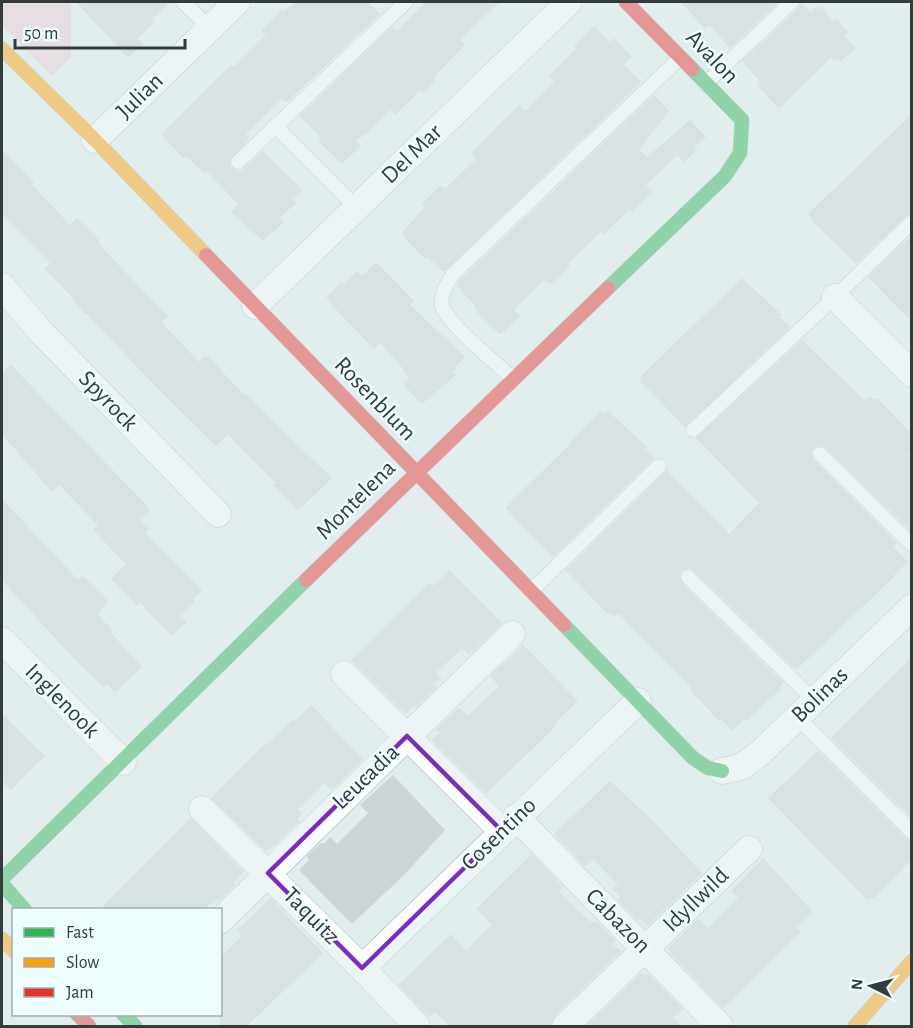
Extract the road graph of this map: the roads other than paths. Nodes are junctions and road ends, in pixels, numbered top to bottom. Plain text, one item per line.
1 (183, 2) edge
2 (237, 2) edge
3 (406, 2) edge
4 (569, 2) edge
5 (626, 2) edge
6 (792, 2) edge
7 (210, 28) junction
8 (2, 49) edge
9 (681, 57) junction
10 (705, 84) junction
11 (275, 126) junction
12 (95, 140) junction
13 (740, 153) joint
14 (237, 162) dead end
15 (357, 208) junction
16 (912, 222) edge
17 (2, 286) edge
18 (835, 297) junction
19 (255, 306) junction
20 (912, 374) edge
21 (514, 380) junction
22 (693, 430) dead end
23 (820, 454) dead end
24 (659, 466) dead end
25 (416, 472) junction
26 (218, 514) dead end
27 (912, 545) edge
28 (688, 577) dead end
29 (531, 591) junction
30 (912, 608) edge
31 (512, 634) dead end
32 (2, 640) edge
33 (344, 674) dead end
34 (638, 701) junction
35 (806, 709) junction
36 (407, 736) junction
37 (123, 762) junction
38 (722, 771) joint
39 (202, 809) dead end
40 (509, 824) junction
41 (912, 832) edge
42 (749, 849) dead end
43 (268, 873) junction
44 (2, 879) edge
45 (2, 884) edge
46 (24, 908) edge
47 (222, 919) edge
48 (645, 948) junction
49 (912, 961) edge
50 (362, 968) junction
51 (417, 1026) edge
52 (565, 1026) edge
53 (720, 1026) edge
54 (855, 1026) edge

1 - 7 lane
2 - 7 street, Julian
3 - 11 lane
4 - 15 street, Del Mar
5 - 9 street, Avalon
6 - 10 lane
7 - 12 street, Julian
8 - 12 street, Rosenblum
9 - 10 street, Avalon
9 - 21 lane
10 - 13 street, Avalon
11 - 14 lane
11 - 15 lane
12 - 19 street, Rosenblum
13 - 21 street, Montelena
15 - 19 street, Del Mar
16 - 18 lane
17 - 26 street, Spyrock
18 - 20 street
18 - 22 lane
19 - 25 street, Rosenblum
21 - 25 street, Montelena
23 - 27 lane
24 - 29 lane
25 - 29 street, Rosenblum
25 - 37 street, Montelena
28 - 35 lane
29 - 34 street, Rosenblum
30 - 35 street, Bolinas
31 - 36 street, Leucadia
32 - 37 street, Inglenook
33 - 36 street, Cabazon
34 - 38 street, Rosenblum
34 - 40 street, Cosentino
35 - 38 street, Bolinas
35 - 41 lane
36 - 40 street, Cabazon
36 - 43 street, Leucadia
37 - 44 street, Montelena
39 - 43 street, Taquitz
40 - 48 street, Cabazon
40 - 50 street, Cosentino
42 - 48 street, Idyllwild
43 - 47 street, Leucadia
43 - 50 street, Taquitz
45 - 46 street
48 - 52 street, Idyllwild
48 - 53 street, Cabazon
49 - 54 street
50 - 51 street, Taquitz

